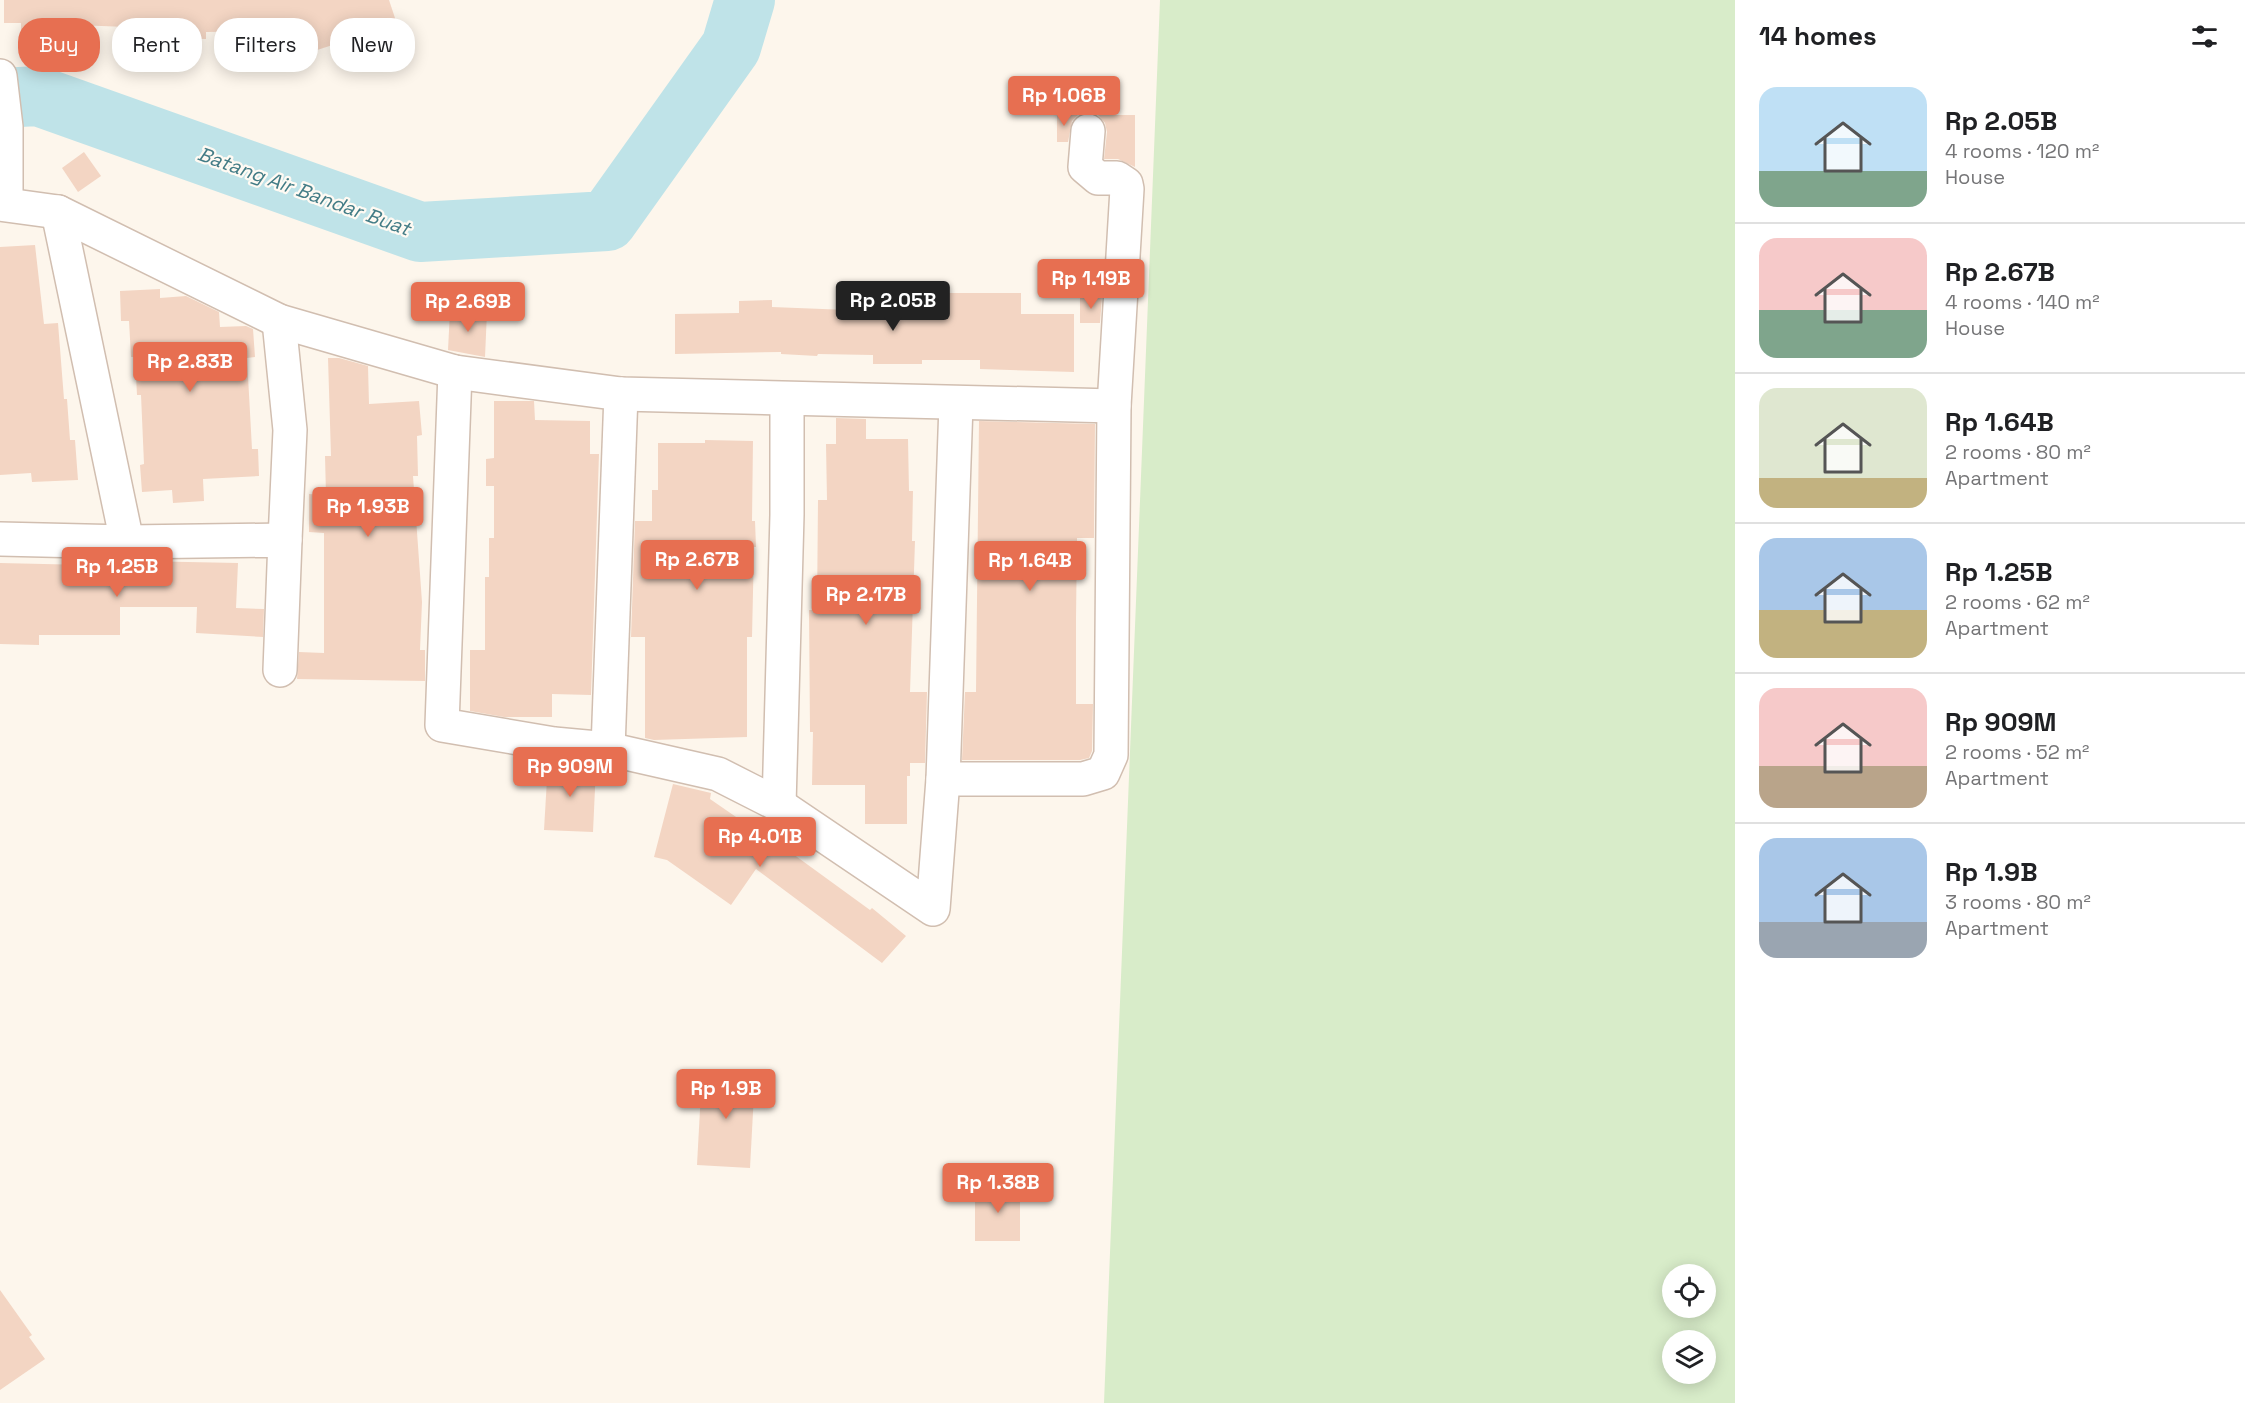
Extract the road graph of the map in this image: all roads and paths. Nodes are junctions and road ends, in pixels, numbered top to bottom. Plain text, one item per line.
1 (0, 76) edge
2 (1088, 131) dead end
3 (3, 204) edge
4 (58, 212) junction
5 (279, 321) junction
6 (454, 372) junction
7 (621, 394) junction
8 (787, 399) junction
9 (956, 404) junction
10 (1114, 406) junction
11 (0, 539) edge
12 (285, 540) junction
13 (127, 542) junction
14 (280, 670) dead end
15 (608, 749) junction
16 (942, 779) junction
17 (779, 805) junction

1 - 3 street
2 - 10 street
3 - 4 street
4 - 5 street
4 - 13 street
5 - 6 street
5 - 12 street
6 - 7 street
6 - 15 street
7 - 8 street
7 - 15 street
8 - 9 street
8 - 17 street
9 - 10 street
9 - 16 street
10 - 16 street
11 - 13 street
12 - 13 street
12 - 14 street
15 - 17 street
16 - 17 street

